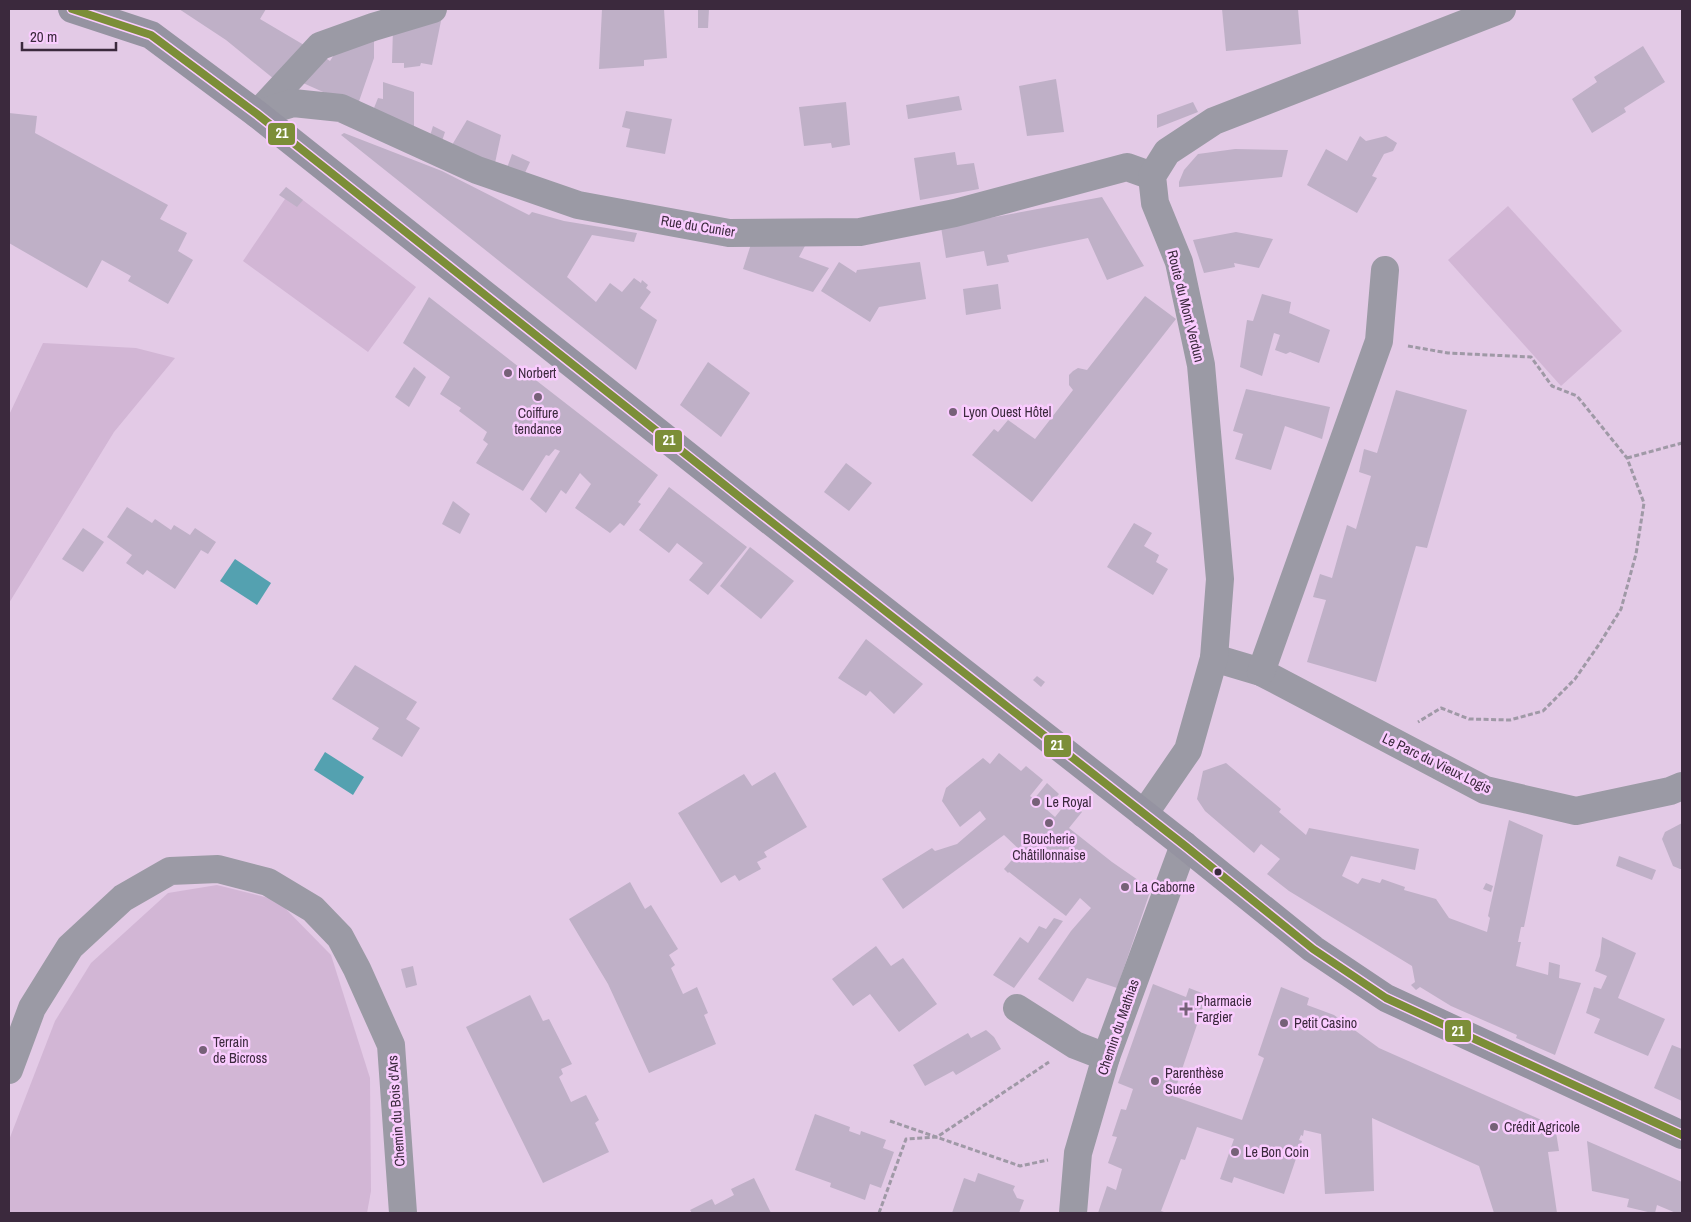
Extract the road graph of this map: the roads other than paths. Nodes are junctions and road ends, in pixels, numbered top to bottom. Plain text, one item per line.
1 (72, 9) edge
2 (433, 9) edge
3 (1502, 9) edge
4 (257, 114) junction
5 (1152, 176) junction
6 (1386, 270) dead end
7 (1214, 658) junction
8 (1261, 672) junction
9 (1682, 786) edge
10 (1144, 814) junction
11 (1184, 845) junction
12 (1017, 1008) dead end
13 (1106, 1057) junction
14 (9, 1070) edge
15 (1682, 1135) edge
16 (403, 1213) edge
17 (1073, 1213) edge

1 - 4 main road
2 - 4 street
3 - 5 street
4 - 5 street, Rue du Cunier
4 - 10 main road
5 - 7 street, Route du Mont Verdun
6 - 8 street
7 - 8 street, Le Parc du Vieux Logis
7 - 10 street, Route du Mont Verdun
8 - 9 street, Le Parc du Vieux Logis
10 - 11 main road
11 - 13 street, Chemin du Mathias
11 - 15 main road
12 - 13 street
13 - 17 street, Chemin du Mathias
14 - 16 street, Chemin du Bois d'Ars

